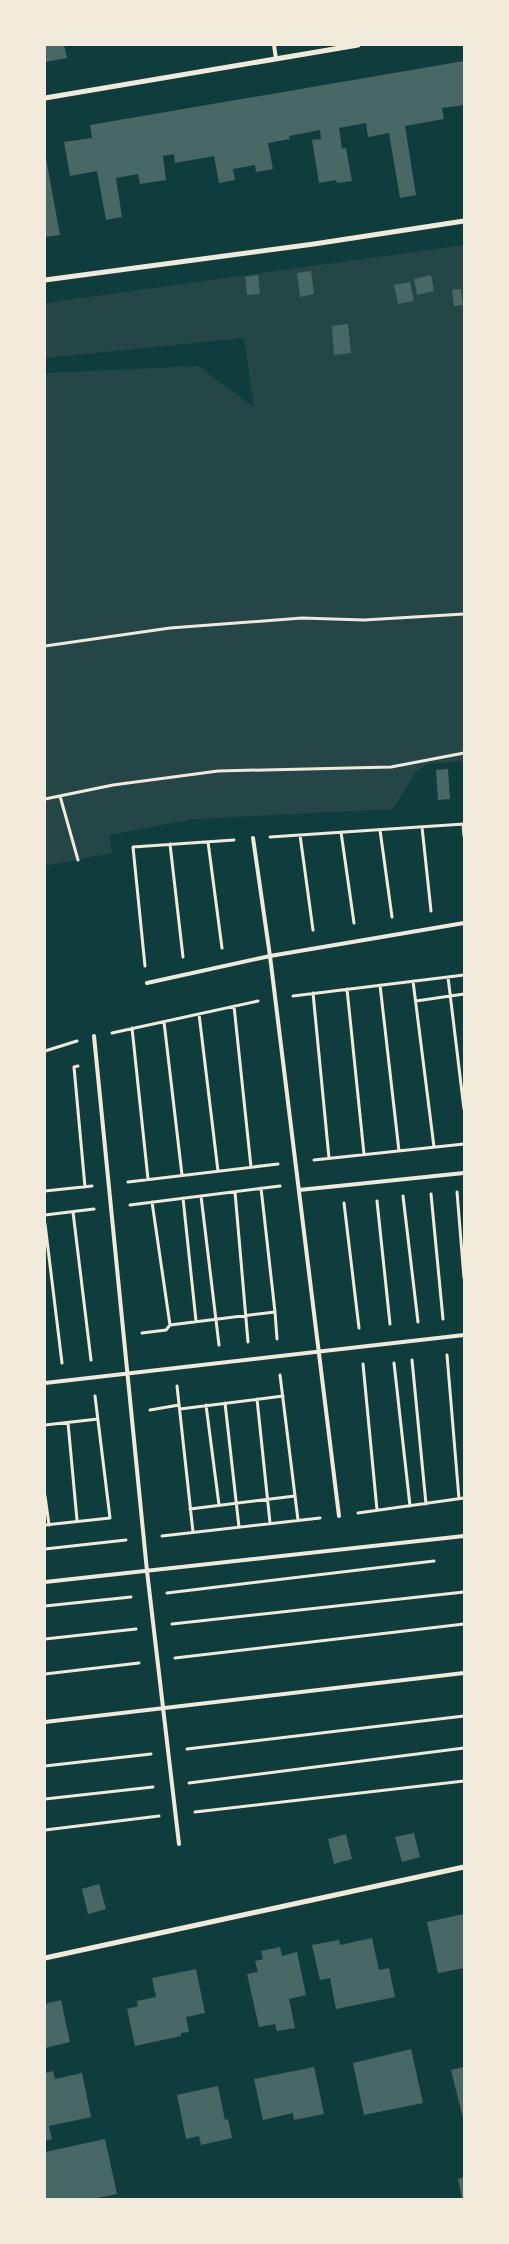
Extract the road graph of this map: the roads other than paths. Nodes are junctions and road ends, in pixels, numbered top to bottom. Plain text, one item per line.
1 (274, 45) edge
2 (358, 45) edge
3 (276, 59) junction
4 (45, 98) edge
5 (464, 221) edge
6 (45, 280) edge
7 (253, 838) dead end
8 (464, 923) edge
9 (270, 956) junction
10 (147, 983) dead end
11 (94, 1036) road end
12 (464, 1173) edge
13 (299, 1190) junction
14 (464, 1335) edge
15 (319, 1351) junction
16 (129, 1374) junction
17 (45, 1384) edge
18 (340, 1516) road end
19 (464, 1536) edge
20 (147, 1571) junction
21 (45, 1582) edge
22 (464, 1673) edge
23 (162, 1708) junction
24 (45, 1722) edge
25 (179, 1844) dead end
26 (464, 1867) edge
27 (45, 1958) edge

1 - 3 lane
2 - 3 street
3 - 4 street
5 - 6 street
7 - 9 lane
8 - 9 lane
9 - 10 lane
9 - 13 lane
11 - 16 lane
12 - 13 lane
13 - 15 lane
14 - 15 lane
15 - 16 lane
15 - 18 lane
16 - 17 lane
16 - 20 lane
19 - 20 lane
20 - 21 lane
20 - 23 lane
22 - 23 lane
23 - 24 lane
23 - 25 lane
26 - 27 street

